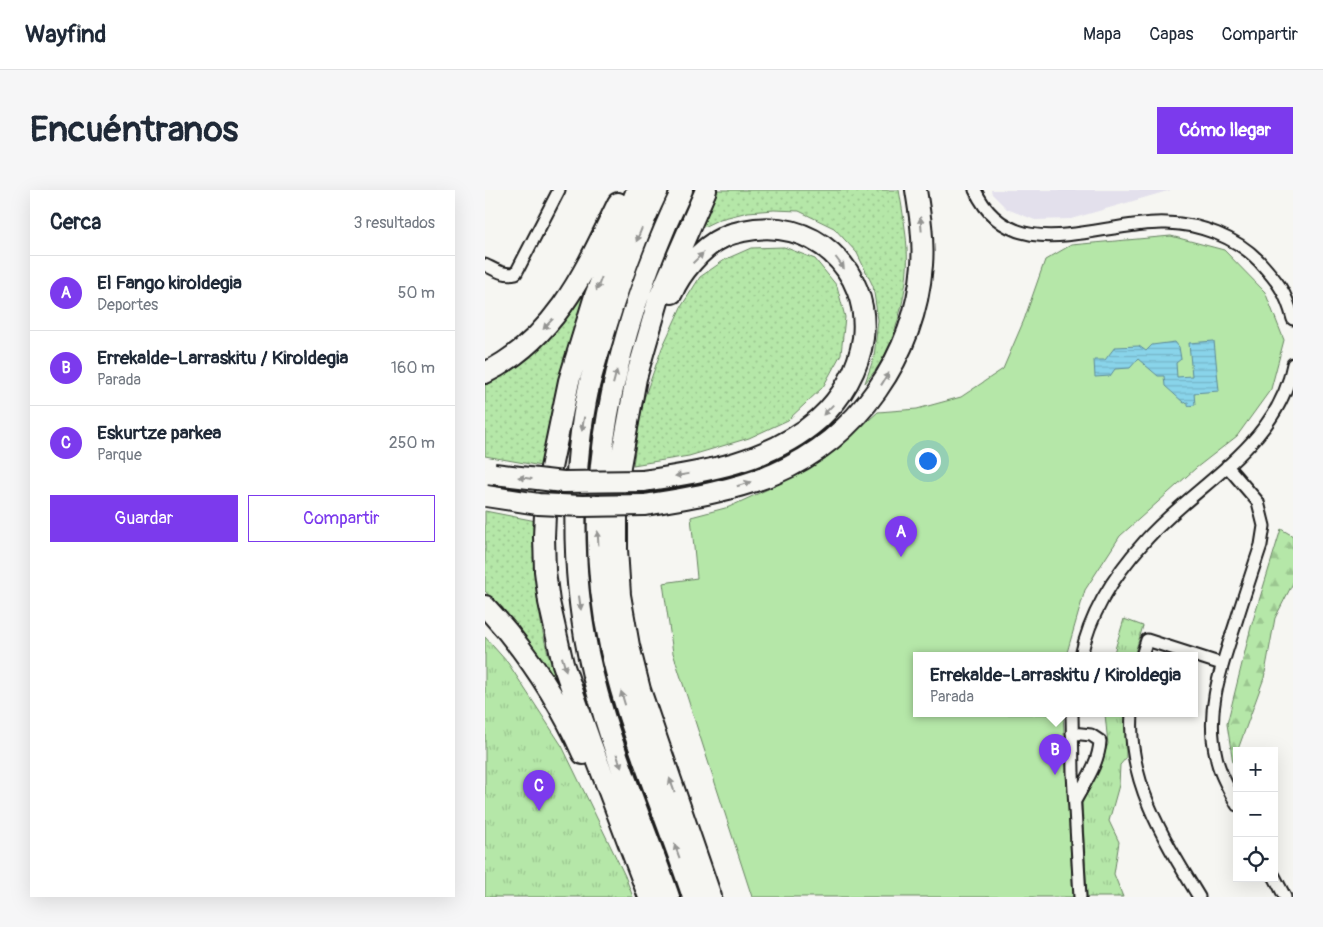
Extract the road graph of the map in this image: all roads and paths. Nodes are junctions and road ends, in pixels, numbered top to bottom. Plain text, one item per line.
1 (559, 190) edge
2 (624, 190) edge
3 (637, 190) edge
4 (658, 190) edge
5 (682, 190) edge
6 (706, 190) edge
7 (916, 190) edge
8 (975, 190) edge
9 (485, 265) edge
10 (1293, 319) edge
11 (1293, 364) edge
12 (485, 373) edge
13 (636, 378) junction
14 (1227, 466) junction
15 (490, 473) edge
16 (485, 496) edge
17 (485, 606) edge
18 (1082, 652) edge
19 (1143, 652) edge
20 (1184, 652) edge
21 (1198, 656) edge
22 (1222, 664) junction
23 (1072, 717) edge
24 (1132, 717) edge
25 (1072, 733) junction
26 (1233, 797) edge
27 (1075, 801) junction
28 (633, 851) junction
29 (1277, 882) edge
30 (649, 897) edge
31 (669, 897) edge
32 (693, 897) edge
33 (711, 897) edge
34 (1080, 897) edge
35 (1199, 897) edge
36 (1285, 897) edge

1 - 9 street
2 -> 12 highway
3 -> 28 highway
4 -> 31 highway
32 -> 5 highway
6 - 13 highway
16 -> 7 highway, bridge
8 - 10 street
11 - 14 street
13 -> 15 highway, bridge
33 -> 13 highway
14 - 18 street
14 - 22 street
17 - 28 highway
19 - 20 street
21 - 22 street
22 - 26 street
23 - 25 street
24 - 35 street
25 - 27 street
25 - 27 street
27 - 34 street
28 - 30 highway
29 - 36 street

